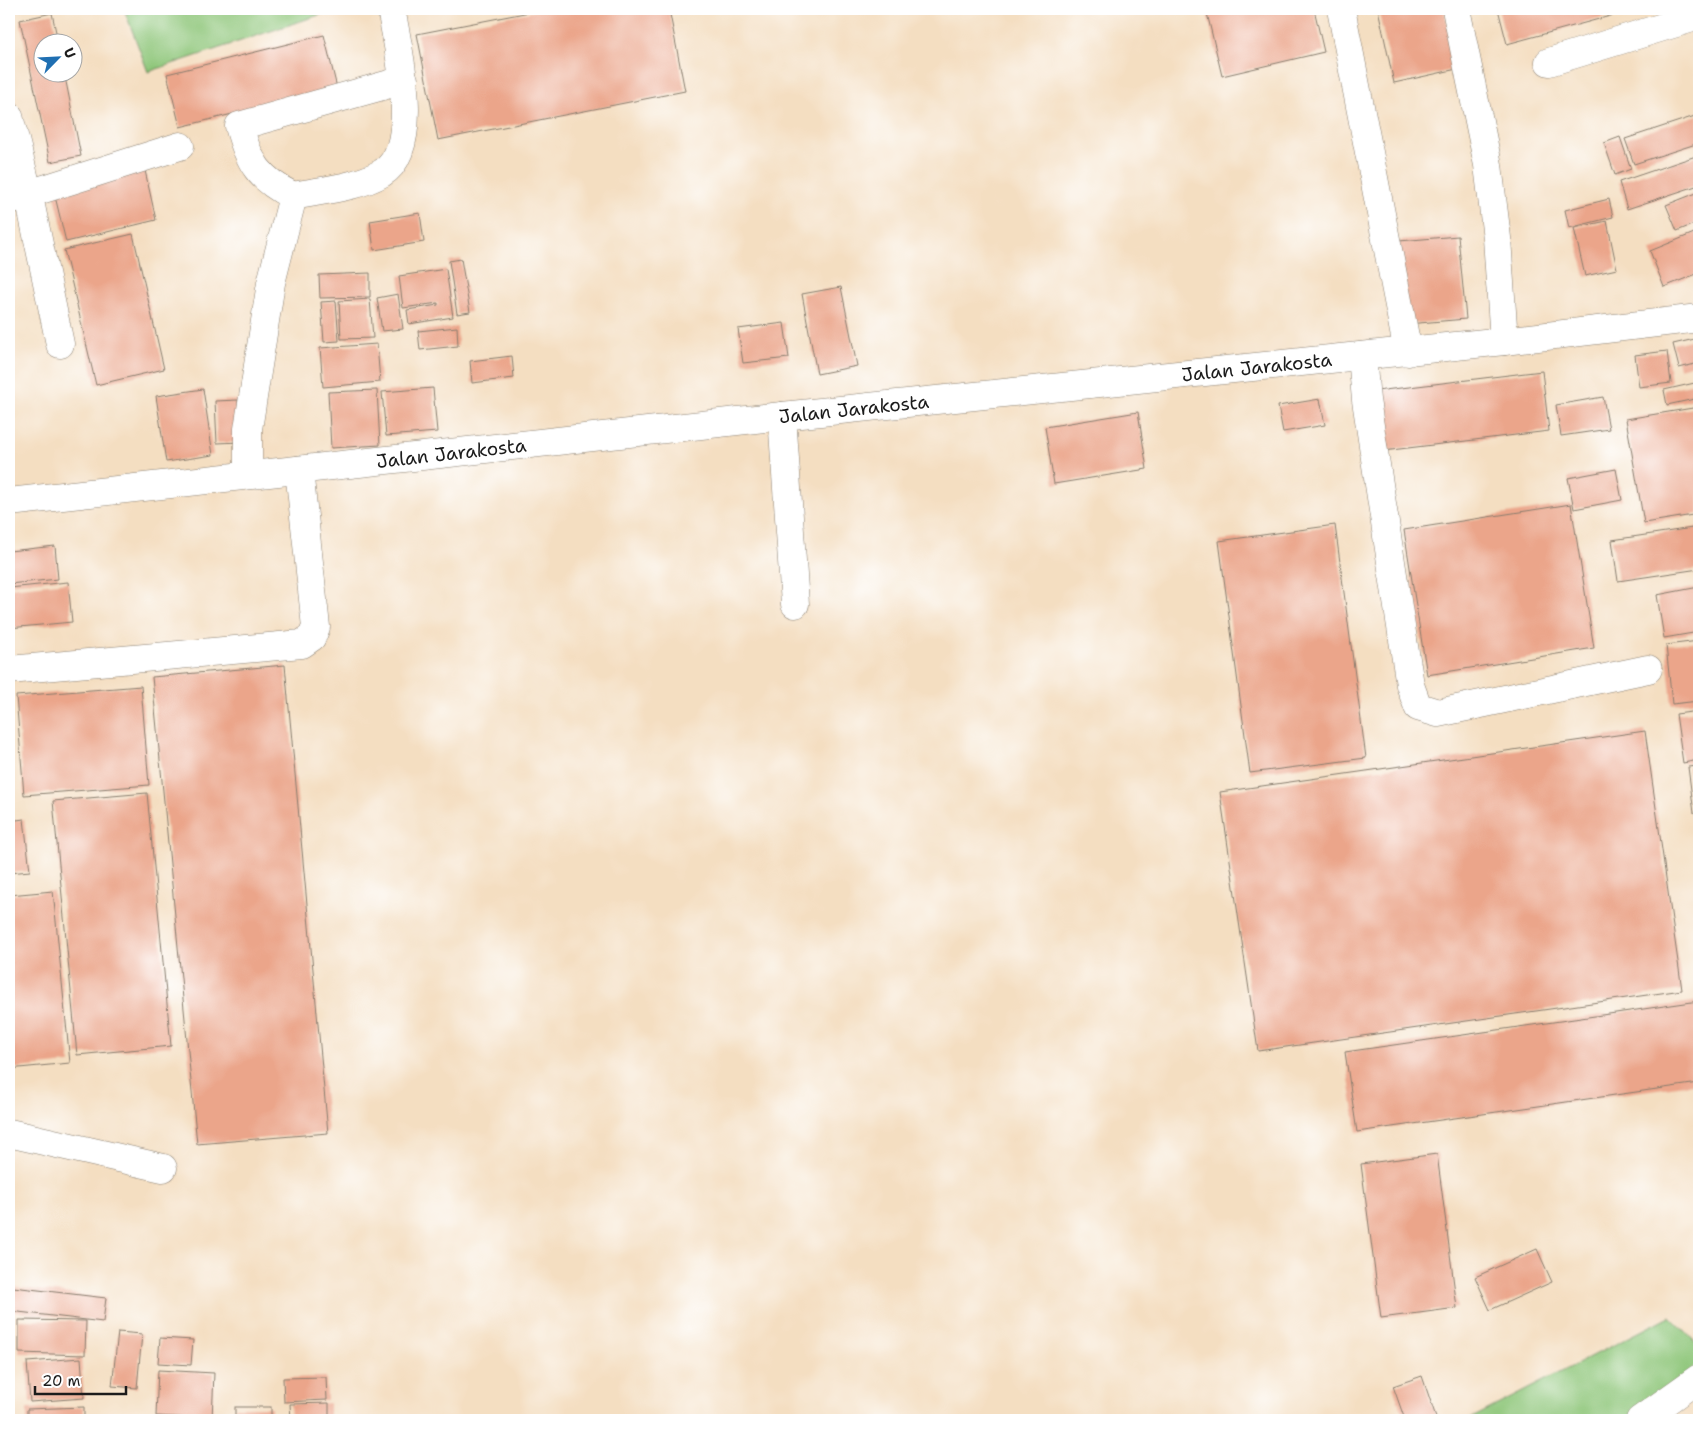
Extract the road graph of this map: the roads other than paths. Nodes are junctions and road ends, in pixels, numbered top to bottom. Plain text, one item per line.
1 (391, 9) edge
2 (1341, 9) edge
3 (1456, 9) edge
4 (1699, 16) edge
5 (1549, 62) dead end
6 (404, 80) junction
7 (9, 116) edge
8 (180, 146) dead end
9 (18, 196) edge
10 (293, 196) junction
11 (1699, 318) edge
12 (1504, 341) junction
13 (60, 344) dead end
14 (1408, 352) junction
15 (1362, 356) junction
16 (782, 416) junction
17 (299, 470) junction
18 (248, 475) junction
19 (9, 502) edge
20 (795, 604) dead end
21 (1648, 669) dead end
22 (9, 670) edge
23 (9, 1133) edge
24 (163, 1168) dead end
25 (1699, 1378) edge
26 (1640, 1420) edge

1 - 6 street
2 - 14 street
3 - 12 street
4 - 5 street
6 - 10 street
6 - 10 street
7 - 9 street
8 - 9 street
9 - 13 street
10 - 18 street
11 - 12 street, Jalan Jarakosta
12 - 14 street, Jalan Jarakosta
14 - 15 street, Jalan Jarakosta
15 - 16 street, Jalan Jarakosta
15 - 21 street
16 - 17 street, Jalan Jarakosta
16 - 20 street
17 - 18 street, Jalan Jarakosta
17 - 22 street
18 - 19 street, Jalan Jarakosta
23 - 24 street
25 - 26 street

